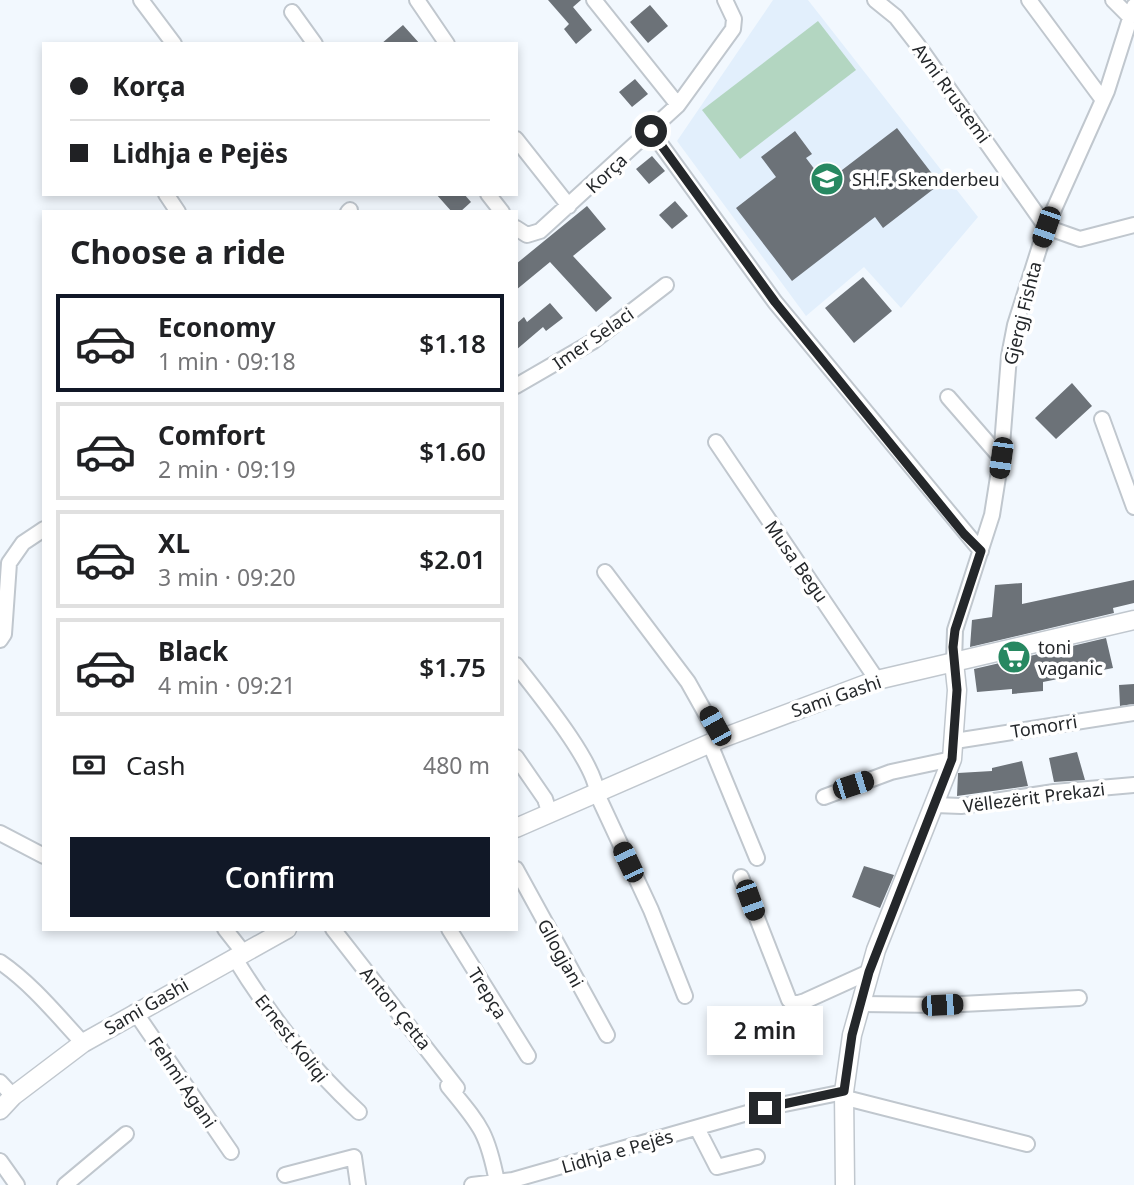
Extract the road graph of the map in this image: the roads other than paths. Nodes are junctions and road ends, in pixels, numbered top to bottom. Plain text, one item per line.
1 (141, 0) edge
2 (417, 0) edge
3 (594, 0) edge
4 (724, 0) edge
5 (875, 0) edge
6 (1029, 0) edge
7 (1113, 0) edge
8 (1132, 11) edge
9 (292, 12) dead end
10 (172, 42) edge
11 (314, 42) edge
12 (446, 42) edge
13 (1103, 100) junction
14 (678, 105) junction
15 (651, 131) junction
16 (518, 142) edge
17 (490, 196) edge
18 (569, 206) junction
19 (500, 210) edge
20 (1134, 225) edge
21 (1046, 227) junction
22 (518, 229) edge
23 (666, 285) dead end
24 (518, 385) edge
25 (948, 397) dead end
26 (1101, 419) dead end
27 (716, 442) dead end
28 (1001, 458) junction
29 (1134, 507) edge
30 (42, 530) edge
31 (981, 551) junction
32 (605, 572) dead end
33 (1134, 620) edge
34 (0, 640) edge
35 (954, 662) junction
36 (518, 667) edge
37 (877, 680) junction
38 (1134, 713) edge
39 (955, 740) junction
40 (715, 742) junction
41 (952, 759) junction
42 (518, 760) edge
43 (1134, 785) edge
44 (597, 794) junction
45 (824, 797) dead end
46 (935, 805) junction
47 (550, 814) junction
48 (518, 827) edge
49 (0, 833) edge
50 (42, 855) edge
51 (757, 858) dead end
52 (518, 873) edge
53 (741, 877) dead end
54 (226, 931) edge
55 (283, 931) edge
56 (335, 931) edge
57 (450, 931) edge
58 (238, 955) junction
59 (0, 962) edge
60 (869, 972) junction
61 (685, 996) dead end
62 (1079, 998) dead end
63 (860, 1004) junction
64 (135, 1012) junction
65 (607, 1035) dead end
66 (83, 1043) junction
67 (528, 1056) dead end
68 (0, 1082) edge
69 (845, 1095) junction
70 (13, 1096) junction
71 (0, 1110) edge
72 (359, 1112) dead end
73 (697, 1128) junction
74 (126, 1134) dead end
75 (1027, 1143) dead end
76 (231, 1152) dead end
77 (757, 1157) dead end
78 (0, 1161) edge
79 (285, 1175) dead end
80 (497, 1182) junction
81 (17, 1185) edge
82 (65, 1185) edge
83 (358, 1185) edge
84 (472, 1185) edge
85 (845, 1185) edge

1 - 10 street
2 - 12 street
3 - 14 street
4 - 14 street, Korça
5 - 21 street, Avni Rrustemi
6 - 13 street
7 - 8 street, Gjergj Fishta
8 - 13 street, Gjergj Fishta
9 - 11 street
13 - 21 street, Gjergj Fishta
14 - 15 street, Korça
15 - 18 street, Korça
15 - 31 street
16 - 18 street, Korça
17 - 19 street
18 - 22 street, Korça
20 - 21 street
21 - 28 street, Gjergj Fishta
23 - 24 street, Imer Selaci
25 - 28 street
26 - 29 street
27 - 37 street, Musa Begu
28 - 31 street, Gjergj Fishta
30 - 34 street
31 - 35 street, Gjergj Fishta
32 - 40 street
33 - 35 street, Sami Gashi
35 - 37 street, Sami Gashi
35 - 39 street
36 - 44 street
37 - 40 street, Sami Gashi
38 - 39 street, Tomorri
39 - 41 street
40 - 44 street, Sami Gashi
40 - 51 street
41 - 45 street
41 - 46 street
42 - 47 street
43 - 46 street, Vëllezërit Prekazi
44 - 47 street, Sami Gashi
44 - 61 street
46 - 60 street
47 - 48 street, Sami Gashi
49 - 50 street
52 - 65 street, Gllogjani
53 - 60 street
54 - 58 street, Ernest Koliqi
55 - 58 street, Sami Gashi
56 - 80 street, Anton Çetta
57 - 67 street, Trepça
58 - 64 street, Sami Gashi
58 - 72 street, Ernest Koliqi
59 - 66 street
60 - 63 street
62 - 63 street
63 - 69 street
64 - 66 street, Sami Gashi
64 - 76 street, Fehmi Agani
66 - 70 street, Sami Gashi
68 - 70 street
69 - 73 street, Lidhja e Pejës
69 - 75 street
69 - 85 street
70 - 71 street, Sami Gashi
73 - 77 street, Lidhja e Pejës
73 - 80 street, Lidhja e Pejës
74 - 82 street
78 - 81 street
79 - 83 street
80 - 84 street, Lidhja e Pejës

